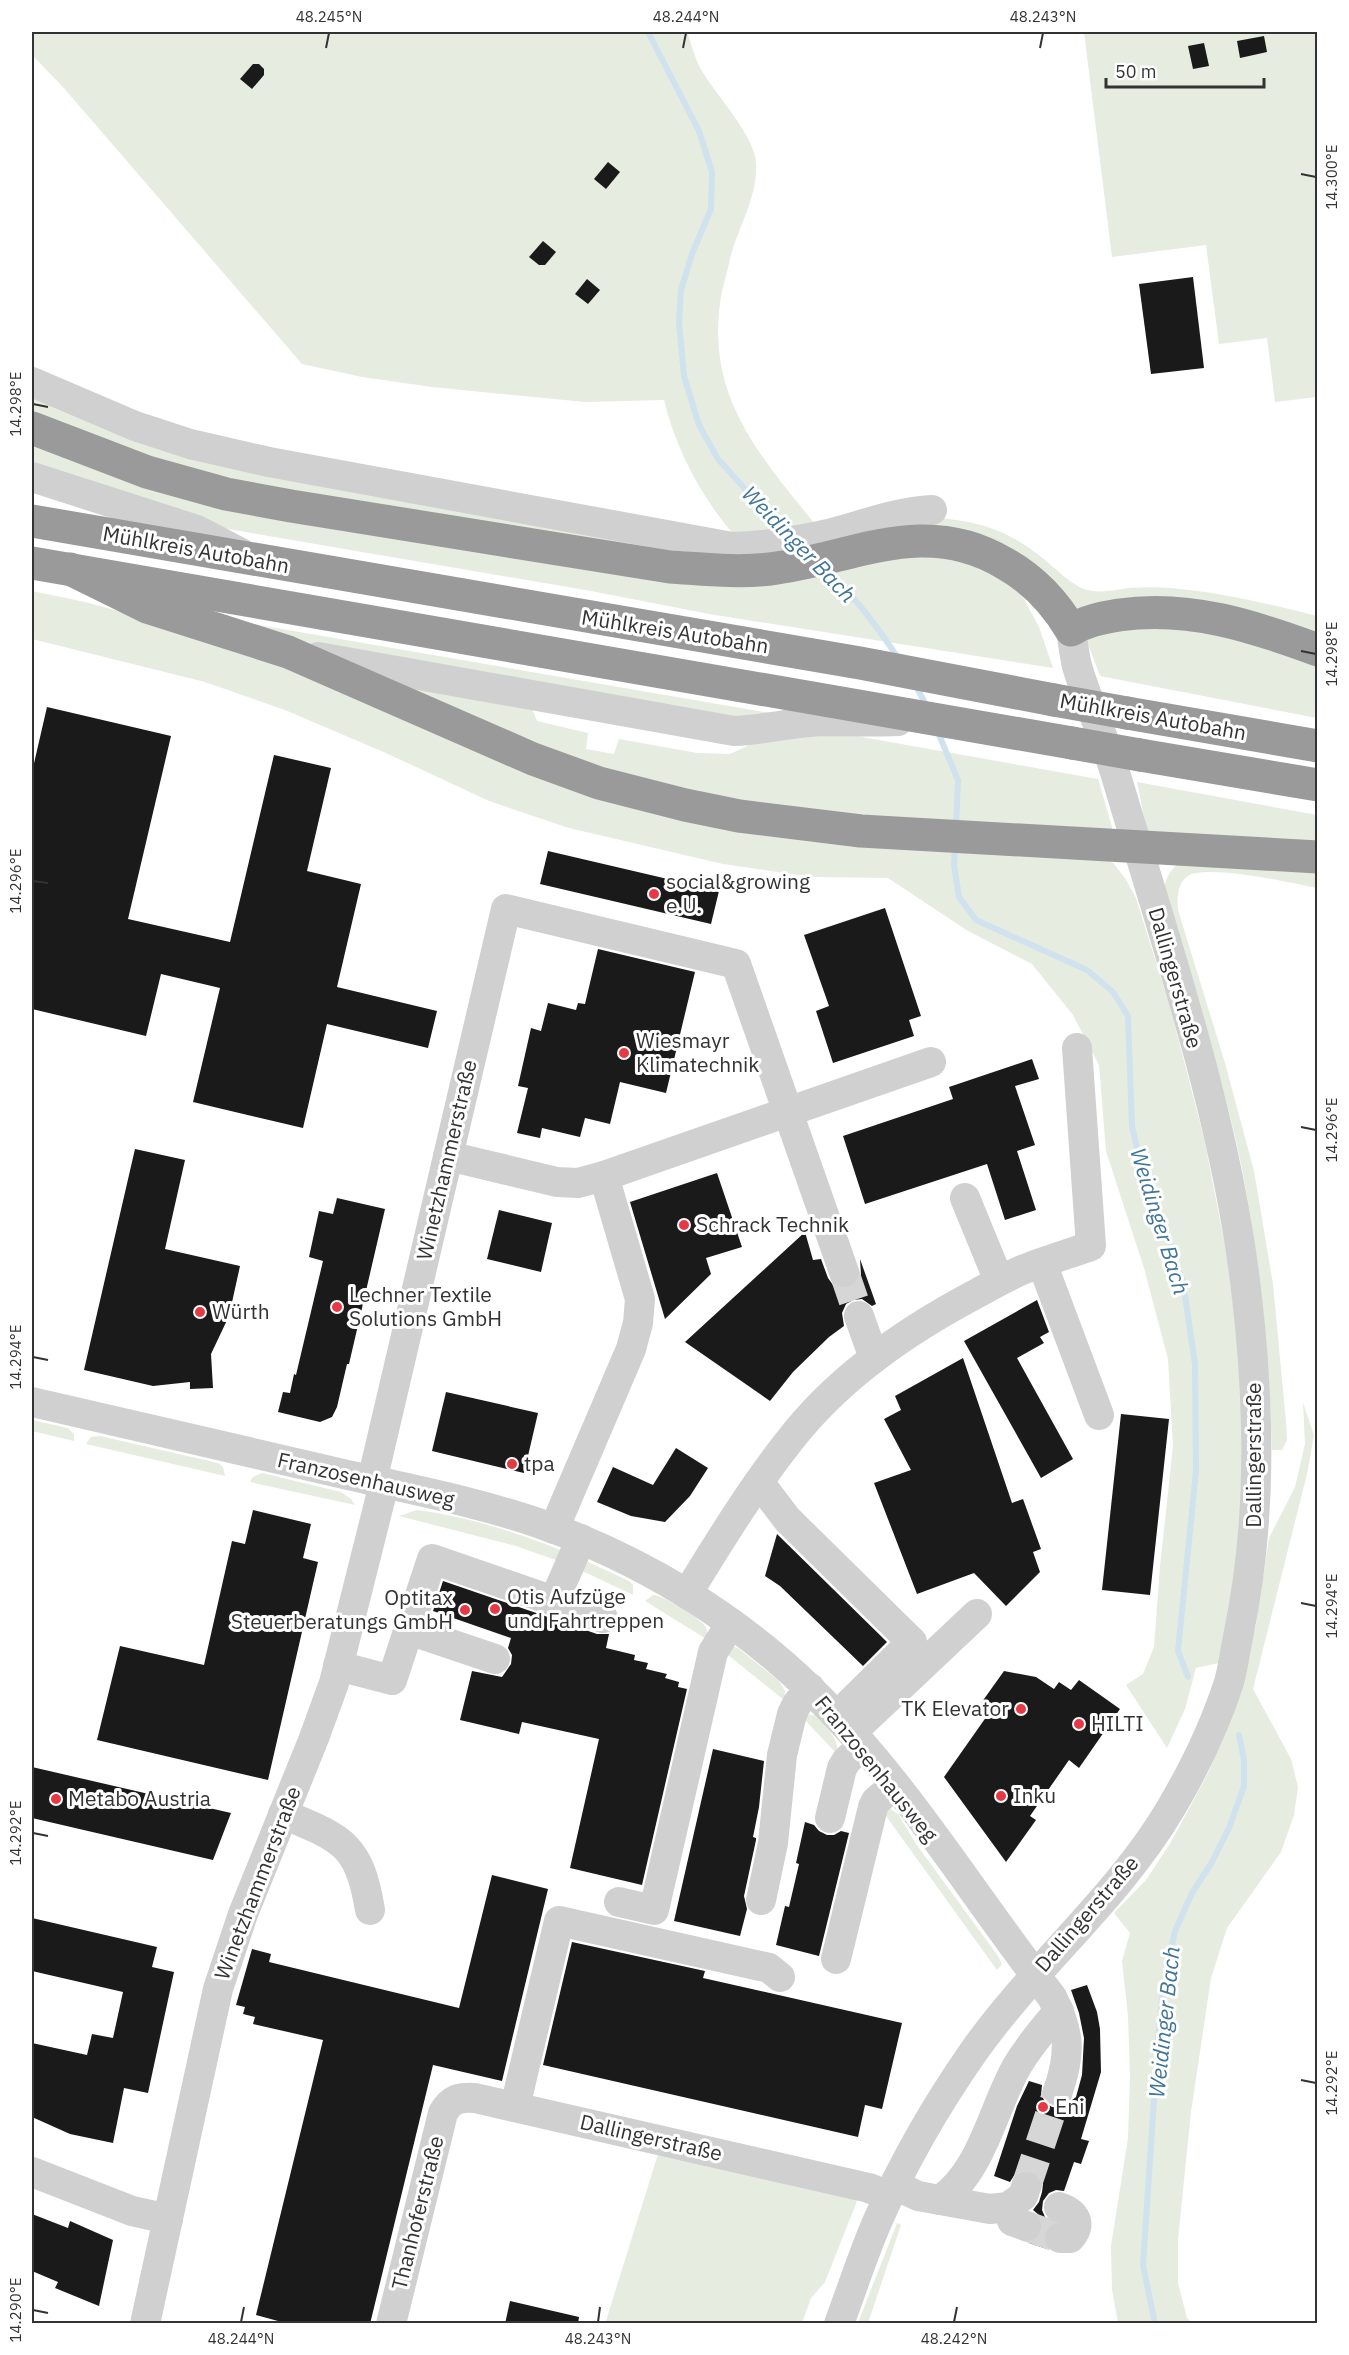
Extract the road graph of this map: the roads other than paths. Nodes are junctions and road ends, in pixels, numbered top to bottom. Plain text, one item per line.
1 (32, 382) edge
2 (32, 428) edge
3 (32, 477) edge
4 (932, 510) dead end
5 (32, 521) edge
6 (767, 557) junction
7 (257, 561) junction
8 (32, 563) edge
9 (70, 569) junction
10 (1071, 630) junction
11 (1317, 650) edge
12 (288, 652) junction
13 (904, 716) junction
14 (1317, 746) edge
15 (1317, 785) edge
16 (1136, 846) junction
17 (1317, 857) edge
18 (1077, 1048) dead end
19 (931, 1062) dead end
20 (787, 1113) junction
21 (448, 1156) junction
22 (604, 1176) junction
23 (965, 1198) dead end
24 (1042, 1263) junction
25 (844, 1272) tunnel mouth
26 (999, 1281) junction
27 (859, 1316) tunnel mouth
28 (874, 1358) junction
29 (32, 1402) edge
30 (1099, 1415) dead end
31 (378, 1482) junction
32 (759, 1482) junction
33 (567, 1534) junction
34 (687, 1594) junction
35 (554, 1601) junction
36 (976, 1614) dead end
37 (603, 1618) dead end
38 (731, 1623) junction
39 (409, 1630) junction
40 (495, 1659) dead end
41 (338, 1666) junction
42 (810, 1689) junction
43 (851, 1732) junction
44 (895, 1785) junction
45 (283, 1814) junction
46 (830, 1818) dead end
47 (761, 1900) dead end
48 (619, 1902) dead end
49 (370, 1910) dead end
50 (836, 1959) dead end
51 (1035, 1974) junction
52 (780, 1977) dead end
53 (1059, 2011) junction
54 (1058, 2091) tunnel mouth
55 (448, 2103) joint
56 (515, 2107) junction
57 (32, 2172) edge
58 (892, 2191) junction
59 (940, 2200) junction
60 (168, 2219) junction
61 (1060, 2238) dead end
62 (145, 2324) edge
63 (391, 2324) edge
64 (839, 2324) edge

1 - 6 street
2 - 6 highway
3 - 7 street
4 - 6 street
5 - 7 highway, Mühlkreis Autobahn
6 - 10 highway
7 - 14 highway, Mühlkreis Autobahn, bridge
8 - 9 highway, Mühlkreis Autobahn
9 - 12 highway
9 - 13 highway, Mühlkreis Autobahn
10 - 11 highway
10 - 16 street, Dallingerstraße
12 - 13 street
12 - 16 highway
13 - 15 highway, Mühlkreis Autobahn, bridge
16 - 17 highway
16 - 51 street, Dallingerstraße
18 - 24 street
19 - 20 street
20 - 21 street, Winetzhammerstraße
20 - 22 street
20 - 25 street
21 - 22 street
21 - 31 street, Winetzhammerstraße
22 - 33 street
23 - 26 street
24 - 26 street
24 - 30 street
26 - 28 street
27 - 28 street
28 - 32 street
29 - 31 street, Franzosenhausweg
31 - 33 street, Franzosenhausweg
31 - 41 street, Winetzhammerstraße
32 - 34 street
32 - 43 street
33 - 34 street, Franzosenhausweg
33 - 35 street
34 - 38 street, Franzosenhausweg
35 - 37 street
35 - 39 street
36 - 43 street
38 - 42 street, Franzosenhausweg
38 - 48 street
39 - 40 street
39 - 41 street
41 - 45 street, Winetzhammerstraße
42 - 43 street, Franzosenhausweg
42 - 47 street
43 - 44 street, Franzosenhausweg
43 - 46 street
44 - 50 street
44 - 51 street, Franzosenhausweg
45 - 49 street
45 - 60 street, Winetzhammerstraße
51 - 53 street, Franzosenhausweg
51 - 58 street, Dallingerstraße
52 - 56 street
53 - 54 street, Franzosenhausweg
53 - 59 street
55 - 56 street, Dallingerstraße
55 - 63 street, Thanhoferstraße
56 - 58 street, Dallingerstraße
57 - 60 street
58 - 59 street
58 - 64 street, Dallingerstraße
59 - 61 street
60 - 62 street, Winetzhammerstraße

